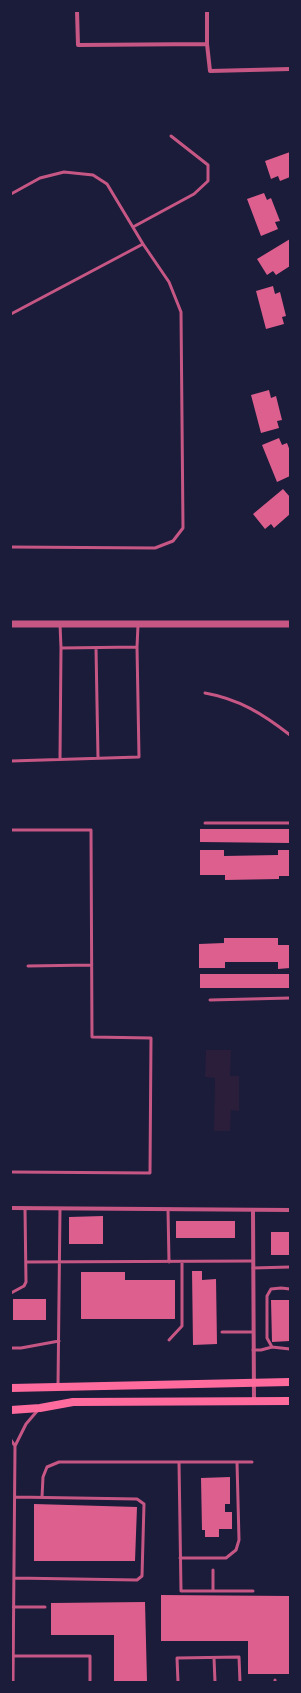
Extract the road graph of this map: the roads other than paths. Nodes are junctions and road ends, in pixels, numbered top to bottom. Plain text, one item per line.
1 (77, 11) edge
2 (207, 11) edge
3 (207, 44) junction
4 (290, 69) edge
5 (170, 136) dead end
6 (11, 194) edge
7 (133, 227) junction
8 (143, 244) junction
9 (11, 314) edge
10 (11, 546) edge
11 (11, 624) edge
12 (60, 624) junction
13 (138, 624) junction
14 (290, 624) edge
15 (137, 647) junction
16 (61, 648) junction
17 (96, 648) junction
18 (205, 693) dead end
19 (290, 735) edge
20 (60, 758) junction
21 (98, 758) junction
22 (11, 761) edge
23 (205, 823) dead end
24 (290, 823) edge
25 (11, 830) edge
26 (91, 965) junction
27 (28, 966) dead end
28 (290, 998) edge
29 (210, 1000) dead end
30 (11, 1172) edge
31 (11, 1208) edge
32 (25, 1208) junction
33 (60, 1209) junction
34 (168, 1209) junction
35 (253, 1210) junction
36 (290, 1210) edge
37 (252, 1261) junction
38 (26, 1262) junction
39 (59, 1262) junction
40 (169, 1262) junction
41 (182, 1262) junction
42 (290, 1267) edge
43 (252, 1268) junction
44 (290, 1289) edge
45 (11, 1293) edge
46 (222, 1332) dead end
47 (252, 1332) junction
48 (169, 1340) dead end
49 (59, 1341) junction
50 (272, 1347) junction
51 (11, 1348) edge
52 (290, 1349) edge
53 (253, 1350) junction
54 (253, 1382) junction
55 (290, 1382) edge
56 (58, 1386) junction
57 (11, 1388) edge
58 (290, 1401) edge
59 (254, 1402) junction
60 (40, 1408) junction
61 (11, 1410) edge
62 (11, 1440) edge
63 (15, 1446) junction
64 (179, 1462) junction
65 (237, 1462) junction
66 (252, 1462) dead end
67 (13, 1464) edge
68 (15, 1497) junction
69 (42, 1497) junction
70 (180, 1558) junction
71 (213, 1570) dead end
72 (14, 1578) junction
73 (213, 1591) junction
74 (253, 1591) dead end
75 (13, 1607) junction
76 (45, 1607) dead end
77 (13, 1656) junction
78 (214, 1658) junction
79 (12, 1682) edge
80 (90, 1682) edge
81 (178, 1682) edge
82 (215, 1682) edge
83 (240, 1682) edge

1 - 3 street
2 - 3 street
3 - 4 street
5 - 7 lane
6 - 7 lane
7 - 8 lane
8 - 9 lane
8 - 10 lane
11 - 12 street
12 - 13 street
12 - 16 lane
13 - 14 street
13 - 15 lane
15 - 17 lane
15 - 21 lane
16 - 17 lane
16 - 20 lane
17 - 21 lane
18 - 19 lane
20 - 21 lane
20 - 22 lane
23 - 24 lane
25 - 26 lane
26 - 27 lane
26 - 30 lane
28 - 29 lane
31 - 32 street
32 - 33 street
32 - 38 lane
33 - 34 street
33 - 39 lane
34 - 35 street
34 - 40 lane
35 - 36 street
35 - 37 street
37 - 41 lane
37 - 43 street
38 - 39 lane
38 - 45 lane
39 - 40 lane
39 - 49 lane
40 - 41 lane
41 - 48 lane
42 - 43 lane
43 - 47 street
44 - 50 lane
46 - 47 lane
47 - 53 street
49 - 51 lane
49 - 56 lane
50 - 52 lane
50 - 53 lane
53 - 54 street
54 - 55 main road
54 - 56 main road
54 - 59 street
56 - 57 main road
58 - 59 main road
59 - 60 main road
60 - 61 main road
60 - 63 lane
62 - 63 lane
63 - 67 lane
64 - 65 lane
64 - 69 lane
64 - 70 lane
65 - 66 lane
65 - 70 lane
67 - 68 lane
68 - 69 lane
68 - 72 lane
69 - 72 lane
70 - 73 lane
71 - 73 lane
72 - 75 lane
73 - 74 lane
75 - 76 lane
75 - 77 lane
77 - 79 lane
77 - 80 lane
78 - 81 lane
78 - 82 lane
78 - 83 lane

